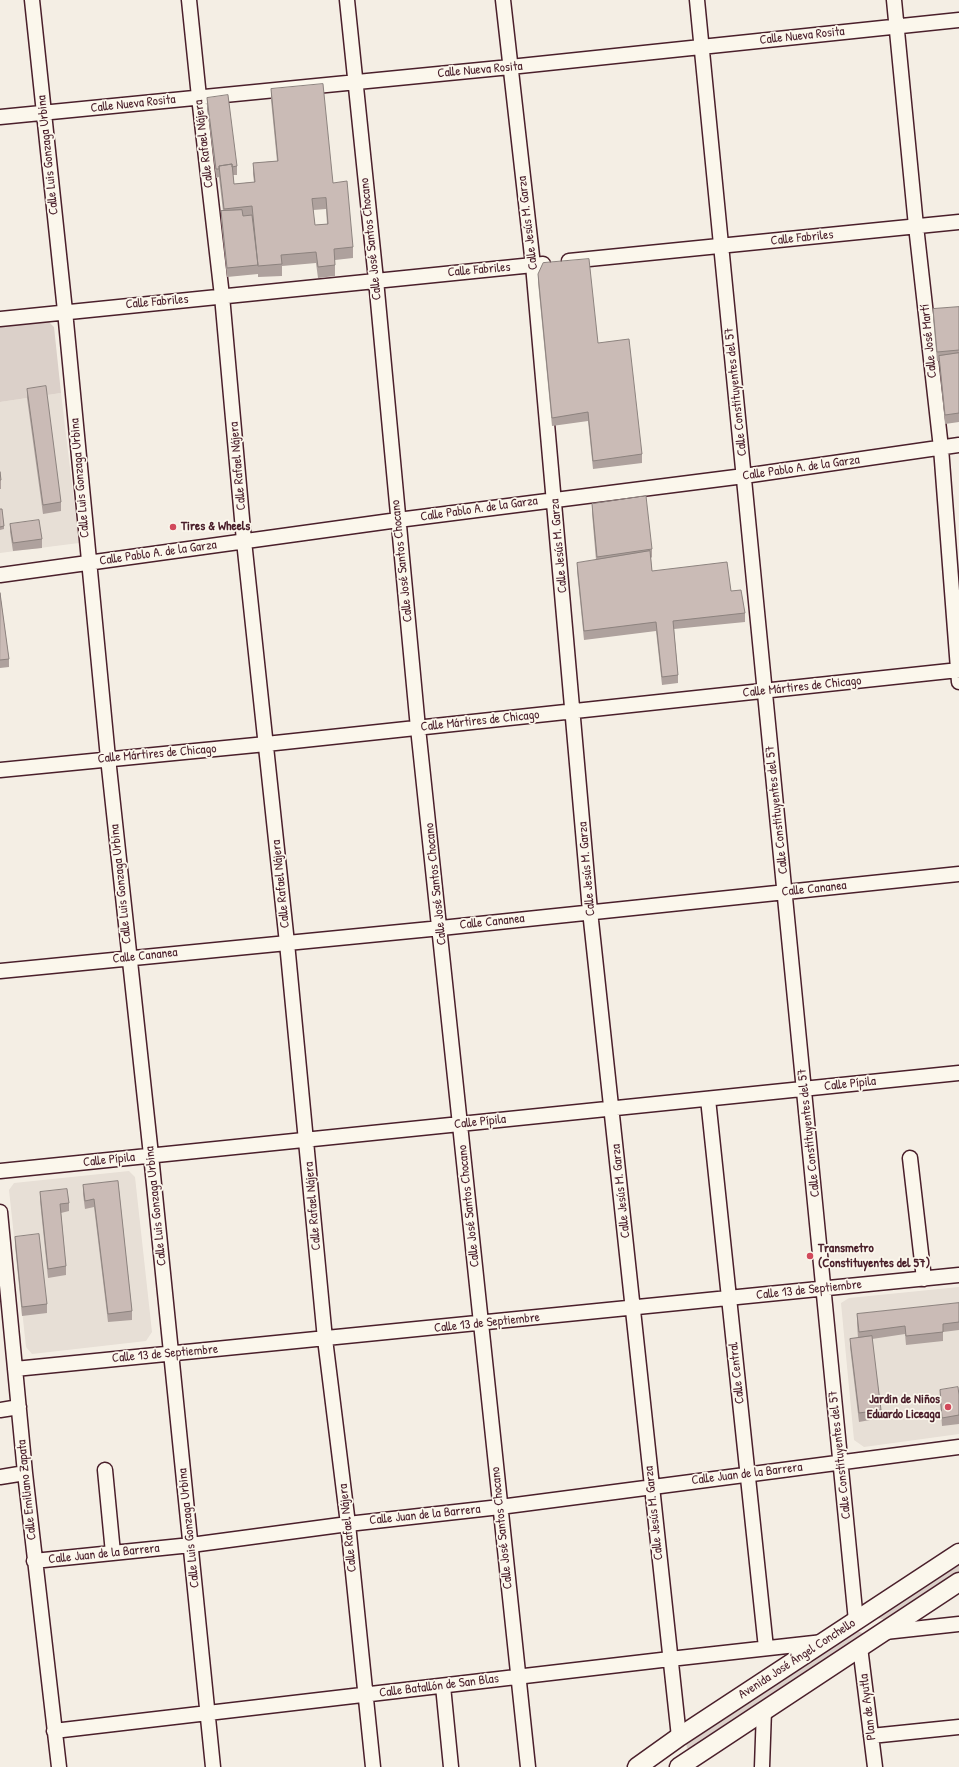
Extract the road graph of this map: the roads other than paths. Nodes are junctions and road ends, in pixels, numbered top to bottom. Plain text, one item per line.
1 (32, 0) edge
2 (189, 0) edge
3 (347, 0) edge
4 (503, 0) edge
5 (697, 0) edge
6 (894, 0) edge
7 (959, 20) edge
8 (896, 26) junction
9 (701, 48) junction
10 (510, 67) junction
11 (355, 81) junction
12 (199, 97) junction
13 (43, 113) junction
14 (0, 117) edge
15 (959, 222) edge
16 (916, 226) junction
17 (721, 246) junction
18 (533, 265) junction
19 (376, 280) junction
20 (222, 296) junction
21 (65, 311) junction
22 (0, 319) edge
23 (959, 446) edge
24 (941, 448) junction
25 (744, 476) junction
26 (554, 499) junction
27 (398, 520) junction
28 (244, 541) junction
29 (88, 563) junction
30 (0, 575) edge
31 (959, 674) edge
32 (766, 690) junction
33 (574, 711) junction
34 (418, 728) junction
35 (266, 744) junction
36 (108, 758) junction
37 (0, 770) edge
38 (959, 874) edge
39 (785, 892) junction
40 (590, 911) junction
41 (441, 928) junction
42 (287, 943) junction
43 (129, 958) junction
44 (0, 972) edge
45 (959, 1073) edge
46 (804, 1089) junction
47 (708, 1099) junction
48 (612, 1108) junction
49 (461, 1124) junction
50 (306, 1140) junction
51 (151, 1155) junction
52 (910, 1158) dead end
53 (0, 1171) edge
54 (0, 1212) edge
55 (959, 1275) edge
56 (924, 1278) junction
57 (824, 1288) junction
58 (729, 1298) junction
59 (633, 1307) junction
60 (481, 1323) junction
61 (325, 1339) junction
62 (170, 1354) junction
63 (15, 1369) junction
64 (19, 1407) junction
65 (0, 1410) edge
66 (959, 1447) edge
67 (841, 1462) junction
68 (104, 1470) dead end
69 (25, 1473) junction
70 (747, 1474) junction
71 (0, 1477) edge
72 (651, 1487) junction
73 (500, 1507) junction
74 (348, 1524) junction
75 (191, 1545) junction
76 (113, 1553) junction
77 (959, 1553) edge
78 (34, 1561) junction
79 (959, 1582) edge
80 (856, 1620) junction
81 (959, 1624) edge
82 (882, 1632) junction
83 (823, 1642) junction
84 (860, 1647) junction
85 (766, 1648) junction
86 (670, 1658) junction
87 (518, 1677) junction
88 (443, 1686) junction
89 (365, 1695) junction
90 (764, 1710) junction
91 (207, 1713) junction
92 (959, 1727) edge
93 (54, 1731) junction
94 (871, 1736) junction
95 (679, 1737) junction
96 (59, 1767) edge
97 (212, 1767) edge
98 (373, 1767) edge
99 (451, 1767) edge
100 (528, 1767) edge
101 (636, 1767) edge
102 (679, 1767) edge
103 (762, 1767) edge
104 (875, 1767) edge

1 - 13 street, Calle Luis Gonzaga Urbina
2 - 12 street, Calle Rafael Nájera
3 - 11 street, Calle José Santos Chocano
4 - 10 street, Calle Jesús M. Garza
5 - 9 street, Calle Constituyentes del 57
6 - 8 street, Calle José Martí
7 - 8 street, Calle Nueva Rosita
8 - 9 street, Calle Nueva Rosita
8 - 16 street, Calle José Martí
9 - 10 street, Calle Nueva Rosita
9 - 17 street, Calle Constituyentes del 57
10 - 11 street, Calle Nueva Rosita
10 - 18 street, Calle Jesús M. Garza
11 - 12 street, Calle Nueva Rosita
11 - 19 street, Calle José Santos Chocano
12 - 13 street, Calle Nueva Rosita
12 - 20 street, Calle Rafael Nájera
13 - 14 street, Calle Nueva Rosita
13 - 21 street, Calle Luis Gonzaga Urbina
15 - 16 street, Calle Fabriles
16 - 17 street, Calle Fabriles
16 - 24 street, Calle José Martí
17 - 18 street, Calle Fabriles
17 - 25 street, Calle Constituyentes del 57
18 - 19 street, Calle Fabriles
18 - 26 street, Calle Jesús M. Garza
19 - 20 street, Calle Fabriles
19 - 27 street, Calle José Santos Chocano
20 - 21 street, Calle Fabriles
20 - 28 street, Calle Rafael Nájera
21 - 22 street, Calle Fabriles
21 - 29 street, Calle Luis Gonzaga Urbina
23 - 24 street, Calle Pablo A. de la Garza
24 - 25 street, Calle Pablo A. de la Garza
24 - 31 street, Calle José Martí
25 - 26 street, Calle Pablo A. de la Garza
25 - 32 street, Calle Constituyentes del 57
26 - 27 street, Calle Pablo A. de la Garza
26 - 33 street, Calle Jesús M. Garza
27 - 28 street, Calle Pablo A. de la Garza
27 - 34 street, Calle José Santos Chocano
28 - 29 street, Calle Pablo A. de la Garza
28 - 35 street, Calle Rafael Nájera
29 - 30 street, Calle Pablo A. de la Garza
29 - 36 street, Calle Luis Gonzaga Urbina
31 - 32 street, Calle Mártires de Chicago
32 - 33 street, Calle Mártires de Chicago
32 - 39 street, Calle Constituyentes del 57
33 - 34 street, Calle Mártires de Chicago
33 - 40 street, Calle Jesús M. Garza
34 - 35 street, Calle Mártires de Chicago
34 - 41 street, Calle José Santos Chocano
35 - 36 street, Calle Mártires de Chicago
35 - 42 street, Calle Rafael Nájera
36 - 37 street, Calle Mártires de Chicago
36 - 43 street, Calle Luis Gonzaga Urbina
38 - 39 street, Calle Cananea
39 - 40 street, Calle Cananea
39 - 46 street, Calle Constituyentes del 57
40 - 41 street, Calle Cananea
40 - 48 street, Calle Jesús M. Garza
41 - 42 street, Calle Cananea
41 - 49 street, Calle José Santos Chocano
42 - 43 street, Calle Cananea
42 - 50 street, Calle Rafael Nájera
43 - 44 street, Calle Cananea
43 - 51 street, Calle Luis Gonzaga Urbina
45 - 46 street, Calle Pípila
46 - 47 street, Calle Pípila
46 - 57 street, Calle Constituyentes del 57
47 - 48 street, Calle Pípila
47 - 58 street, Calle Central
48 - 49 street, Calle Pípila
48 - 59 street, Calle Jesús M. Garza
49 - 50 street, Calle Pípila
49 - 60 street, Calle José Santos Chocano
50 - 51 street, Calle Pípila
50 - 61 street, Calle Rafael Nájera
51 - 53 street, Calle Pípila
51 - 62 street, Calle Luis Gonzaga Urbina
52 - 56 street
54 - 63 street, Calle Emiliano Zapata
55 - 56 street, Calle 13 de Septiembre
56 - 57 street, Calle 13 de Septiembre
57 - 58 street, Calle 13 de Septiembre
57 - 67 street, Calle Constituyentes del 57
58 - 59 street, Calle 13 de Septiembre
58 - 70 street, Calle Central
59 - 60 street, Calle 13 de Septiembre
59 - 72 street, Calle Jesús M. Garza
60 - 61 street, Calle 13 de Septiembre
60 - 73 street, Calle José Santos Chocano
61 - 62 street, Calle 13 de Septiembre
61 - 74 street, Calle Rafael Nájera
62 - 63 street, Calle 13 de Septiembre
62 - 75 street, Calle Luis Gonzaga Urbina
63 - 64 street, Calle Emiliano Zapata
64 - 65 street
64 - 69 street, Calle Emiliano Zapata
66 - 67 street, Calle Juan de la Barrera
67 - 70 street, Calle Juan de la Barrera
67 - 80 street, Calle Constituyentes del 57
68 - 76 street
69 - 71 street
69 - 78 street, Calle Emiliano Zapata
70 - 72 street, Calle Juan de la Barrera
70 - 85 street, Calle Central
72 - 73 street, Calle Juan de la Barrera
72 - 86 street, Calle Jesús M. Garza
73 - 74 street, Calle Juan de la Barrera
73 - 87 street, Calle José Santos Chocano
74 - 75 street, Calle Juan de la Barrera
74 - 89 street, Calle Rafael Nájera
75 - 76 street, Calle Juan de la Barrera
75 - 91 street, Calle Luis Gonzaga Urbina
76 - 78 street, Calle Juan de la Barrera
77 - 80 main road, Avenida José Ángel Conchello
78 - 93 street, Calle Emiliano Zapata
79 - 82 main road, Avenida José Ángel Conchello
80 - 82 main road
80 - 83 main road, Avenida José Ángel Conchello
81 - 82 street
82 - 84 main road, Avenida José Ángel Conchello
83 - 85 street, Calle Batallón de San Blas
83 - 95 main road, Avenida José Ángel Conchello
84 - 90 main road, Avenida José Ángel Conchello
84 - 94 street, Plan de Ayutla
85 - 86 street, Calle Batallón de San Blas
86 - 87 street, Calle Batallón de San Blas
86 - 95 street, Calle Jesús M. Garza
87 - 88 street, Calle Batallón de San Blas
87 - 100 street, Calle José Santos Chocano
88 - 89 street, Calle Batallón de San Blas
88 - 99 street
89 - 91 street, Calle Batallón de San Blas
89 - 98 street, Calle Rafael Nájera
90 - 102 main road, Avenida José Ángel Conchello
90 - 103 street
91 - 93 street, Calle Batallón de San Blas
91 - 97 street, Calle Luis Gonzaga Urbina
92 - 94 street
93 - 96 street, Calle Emiliano Zapata
94 - 104 street, Plan de Ayutla
95 - 101 main road, Avenida José Ángel Conchello

